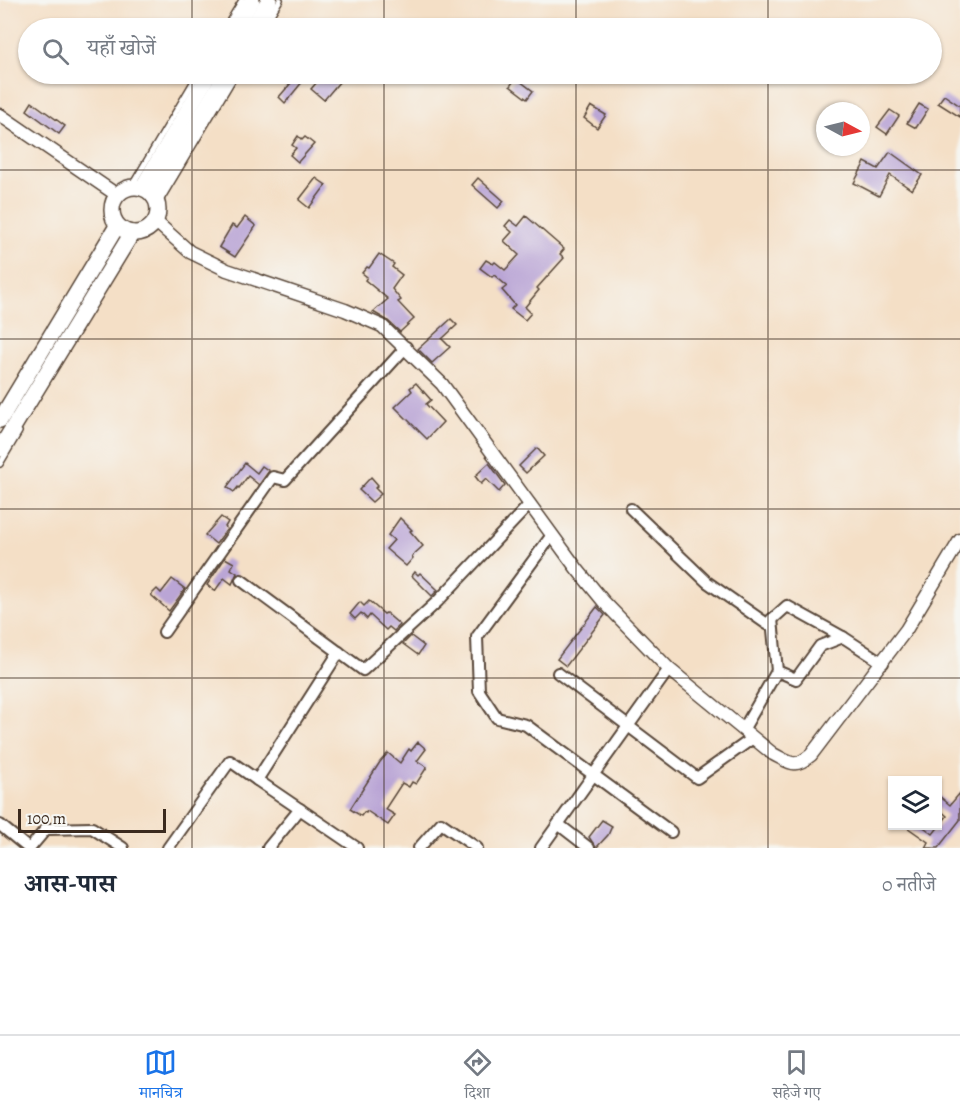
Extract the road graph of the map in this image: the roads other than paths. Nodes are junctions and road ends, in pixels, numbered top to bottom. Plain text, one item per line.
1 (242, 0) edge
2 (252, 0) edge
3 (269, 0) edge
4 (280, 0) edge
5 (231, 18) edge
6 (241, 18) edge
7 (258, 18) edge
8 (269, 18) edge
9 (194, 84) edge
10 (204, 84) edge
11 (219, 84) edge
12 (228, 84) edge
13 (0, 115) edge
14 (146, 194) junction
15 (117, 195) junction
16 (154, 221) junction
17 (115, 223) junction
18 (136, 233) junction
19 (406, 347) junction
20 (61, 363) dead end
21 (0, 407) edge
22 (0, 420) edge
23 (24, 423) dead end
24 (0, 450) edge
25 (0, 464) edge
26 (530, 504) junction
27 (631, 509) dead end
28 (552, 535) junction
29 (960, 540) edge
30 (241, 580) dead end
31 (772, 619) junction
32 (164, 632) dead end
33 (843, 637) junction
34 (339, 652) junction
35 (883, 663) junction
36 (669, 669) junction
37 (777, 671) junction
38 (558, 674) dead end
39 (628, 726) junction
40 (748, 734) junction
41 (593, 775) junction
42 (257, 780) junction
43 (300, 809) junction
44 (558, 824) junction
45 (0, 825) edge
46 (670, 832) dead end
47 (29, 848) edge
48 (123, 848) edge
49 (168, 848) edge
50 (268, 848) edge
51 (357, 848) edge
52 (419, 848) edge
53 (477, 848) edge
54 (541, 848) edge
55 (589, 848) edge

1 - 5 lane
2 - 6 main road
3 - 7 main road
4 - 8 lane
9 - 14 lane
10 - 14 main road
11 - 14 main road
12 - 14 lane
13 - 15 street
14 - 15 main road
14 - 16 main road
15 - 17 main road
16 - 18 main road
16 - 19 street
17 - 18 main road
17 - 21 lane
17 - 22 main road
18 - 20 lane
18 - 24 main road
19 - 26 street
19 - 32 street
23 - 25 lane
26 - 28 street
26 - 34 street
27 - 31 street
28 - 36 street
28 - 41 street
29 - 35 street
30 - 34 street
31 - 33 street
31 - 37 street
33 - 35 street
33 - 37 street
34 - 42 street
35 - 40 street
36 - 39 street
36 - 40 street
37 - 40 street
38 - 39 street
39 - 40 street
39 - 41 street
41 - 44 street
41 - 46 street
42 - 43 street
42 - 49 street
43 - 50 street
43 - 51 street
44 - 54 street
44 - 55 street
45 - 47 street
47 - 48 street
52 - 53 street

